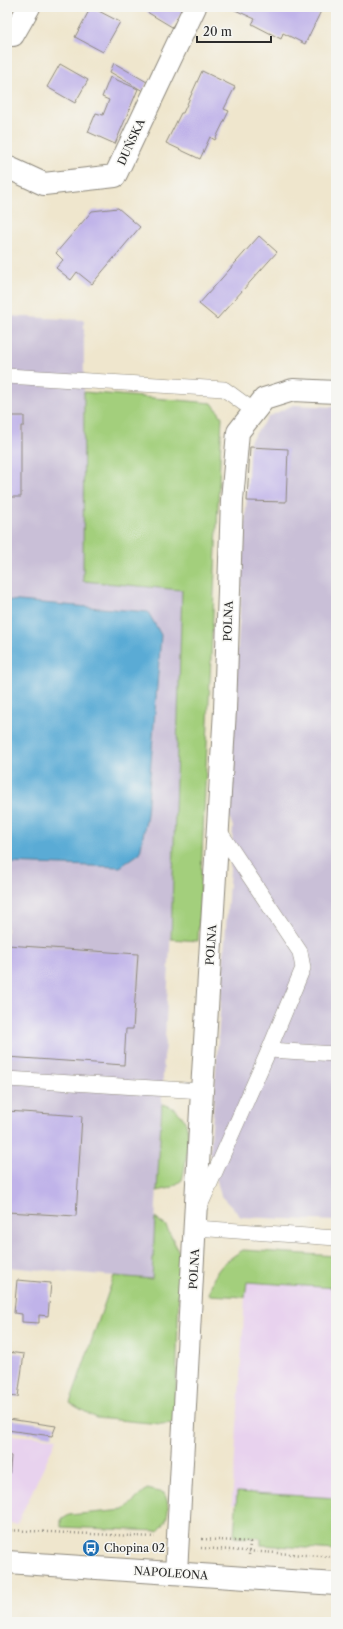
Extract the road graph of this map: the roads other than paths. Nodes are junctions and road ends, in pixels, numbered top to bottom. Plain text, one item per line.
1 (29, 7) edge
2 (195, 7) edge
3 (7, 32) edge
4 (7, 166) edge
5 (7, 376) edge
6 (336, 392) edge
7 (254, 411) junction
8 (218, 829) junction
9 (269, 1050) junction
10 (336, 1054) edge
11 (7, 1079) edge
12 (202, 1091) junction
13 (196, 1221) junction
14 (336, 1238) edge
15 (7, 1562) edge
16 (176, 1573) junction
17 (336, 1584) edge

1 - 3 street
2 - 4 street, DUŃSKA
5 - 7 lane
6 - 7 street, POLNA
7 - 8 street, POLNA
8 - 9 lane
8 - 12 street, POLNA
9 - 10 lane
9 - 13 lane
11 - 12 lane
12 - 13 street, POLNA
13 - 14 lane
13 - 16 street, POLNA
15 - 16 street, NAPOLEONA
16 - 17 street, NAPOLEONA

